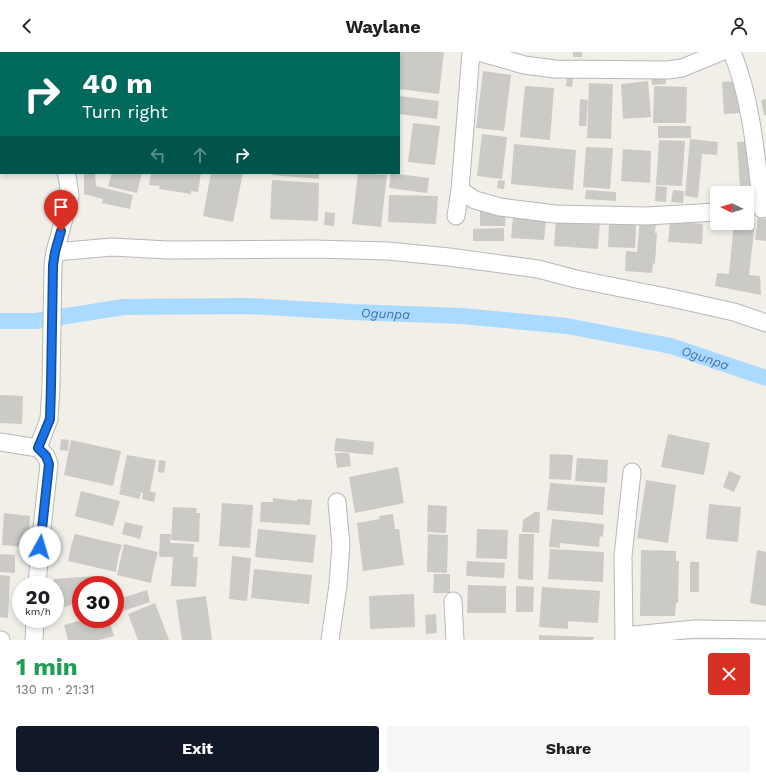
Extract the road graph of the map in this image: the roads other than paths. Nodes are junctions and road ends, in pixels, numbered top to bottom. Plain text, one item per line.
1 (471, 52) edge
2 (479, 52) edge
3 (721, 52) edge
4 (732, 52) edge
5 (66, 174) edge
6 (460, 190) junction
7 (758, 209) edge
8 (710, 212) edge
9 (456, 216) dead end
10 (54, 258) junction
11 (766, 323) edge
12 (0, 442) edge
13 (38, 448) junction
14 (632, 472) dead end
15 (337, 502) dead end
16 (38, 576) edge
17 (453, 601) dead end
18 (35, 628) edge
19 (766, 630) edge
20 (624, 638) edge
21 (34, 640) edge
22 (330, 640) edge
23 (455, 640) edge

1 - 6 street
2 - 3 street
4 - 7 street
5 - 10 street
6 - 8 street
6 - 9 street
10 - 11 street
10 - 13 street
12 - 13 street
13 - 16 street
14 - 20 street
15 - 22 street
17 - 23 street
18 - 21 street
19 - 20 street

